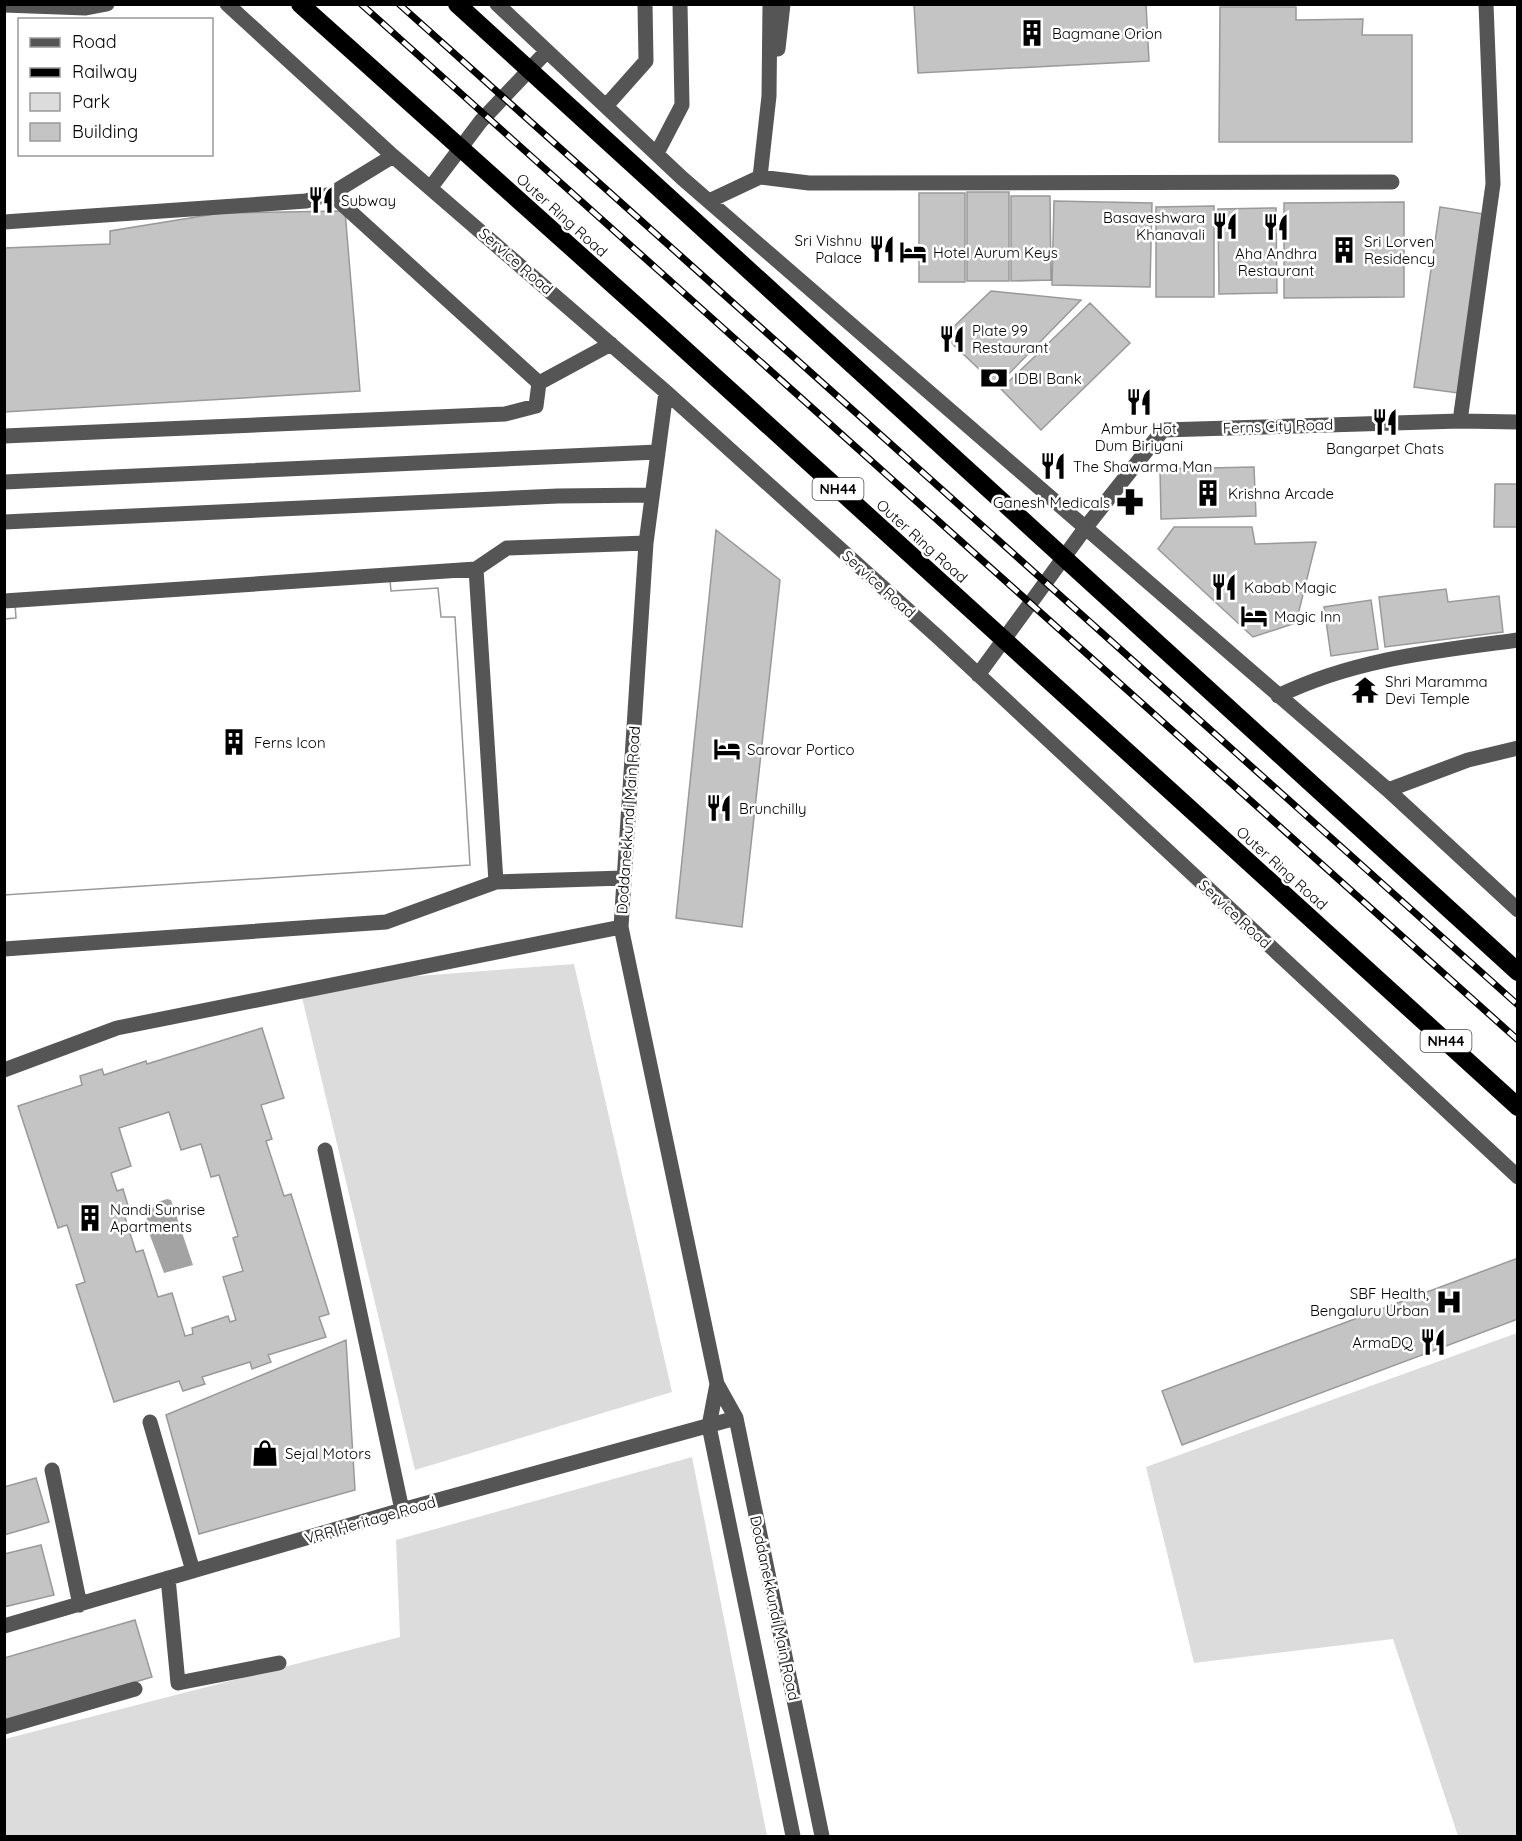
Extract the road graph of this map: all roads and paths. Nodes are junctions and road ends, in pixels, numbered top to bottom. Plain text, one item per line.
1 (107, 4) edge
2 (227, 4) edge
3 (300, 4) edge
4 (457, 4) edge
5 (497, 4) edge
6 (645, 4) edge
7 (680, 4) edge
8 (770, 4) edge
9 (783, 4) edge
10 (1486, 4) edge
11 (4, 5) edge
12 (547, 51) junction
13 (769, 96) junction
14 (606, 106) junction
15 (657, 153) junction
16 (393, 156) junction
17 (760, 177) junction
18 (1392, 182) dead end
19 (431, 187) junction
20 (331, 194) junction
21 (709, 201) junction
22 (4, 222) edge
23 (611, 344) junction
24 (538, 383) junction
25 (666, 392) junction
26 (1460, 421) junction
27 (1518, 422) edge
28 (4, 436) edge
29 (657, 452) junction
30 (4, 482) edge
31 (652, 495) junction
32 (4, 522) edge
33 (1086, 527) junction
34 (646, 543) junction
35 (476, 569) junction
36 (4, 601) edge
37 (1518, 640) edge
38 (978, 675) junction
39 (1278, 696) junction
40 (1518, 748) edge
41 (1388, 790) junction
42 (624, 878) junction
43 (496, 882) junction
44 (1518, 910) edge
45 (621, 927) junction
46 (4, 949) edge
47 (1518, 972) edge
48 (4, 1070) edge
49 (1518, 1107) edge
50 (324, 1150) dead end
51 (1518, 1177) edge
52 (717, 1384) junction
53 (736, 1418) junction
54 (150, 1422) dead end
55 (709, 1426) junction
56 (52, 1470) dead end
57 (402, 1510) junction
58 (193, 1571) junction
59 (168, 1578) junction
60 (80, 1605) junction
61 (4, 1626) edge
62 (279, 1663) dead end
63 (135, 1689) dead end
64 (4, 1727) edge
65 (793, 1836) edge
66 (822, 1836) edge

1 - 11 street
2 - 16 street, Service Road
3 - 49 highway, Outer Ring Road / NH44
4 - 47 highway
5 - 12 street
6 - 14 street
7 - 15 street
8 - 13 street
9 - 13 street
10 - 26 street
12 - 14 street
12 - 19 street
13 - 17 street
14 - 15 street
15 - 21 street
16 - 19 street, Service Road
16 - 20 street
17 - 18 street
17 - 21 street
19 - 23 street, Service Road
20 - 22 street
20 - 24 street
21 - 33 street
23 - 24 street
23 - 25 street, Service Road
24 - 28 street
25 - 29 street, Doddanekkundi Main Road
25 - 38 street, Service Road
26 - 27 street, Ferns City Road
26 - 33 street, Ferns City Road
29 - 30 street
29 - 31 street, Doddanekkundi Main Road
31 - 32 street
31 - 34 street, Doddanekkundi Main Road
33 - 38 street, Ferns City Road
33 - 39 street
34 - 35 street
34 - 42 street, Doddanekkundi Main Road
35 - 36 street
35 - 43 street
37 - 39 street
38 - 51 street, Service Road
39 - 41 street
40 - 41 street
41 - 44 street
42 - 43 street
42 - 45 street, Doddanekkundi Main Road
43 - 46 street
45 - 48 street
45 - 52 street, Doddanekkundi Main Road
50 - 57 street
52 - 53 street, Doddanekkundi Main Road
52 - 55 street, Doddanekkundi Main Road
53 - 55 street, VRR Heritage Road
53 - 66 street, Doddanekkundi Main Road
54 - 58 street
55 - 57 street, VRR Heritage Road
55 - 65 street, Doddanekkundi Main Road
56 - 60 street
57 - 58 street, VRR Heritage Road
58 - 59 street, VRR Heritage Road
59 - 60 street, VRR Heritage Road
59 - 62 street
60 - 61 street, VRR Heritage Road
63 - 64 street

